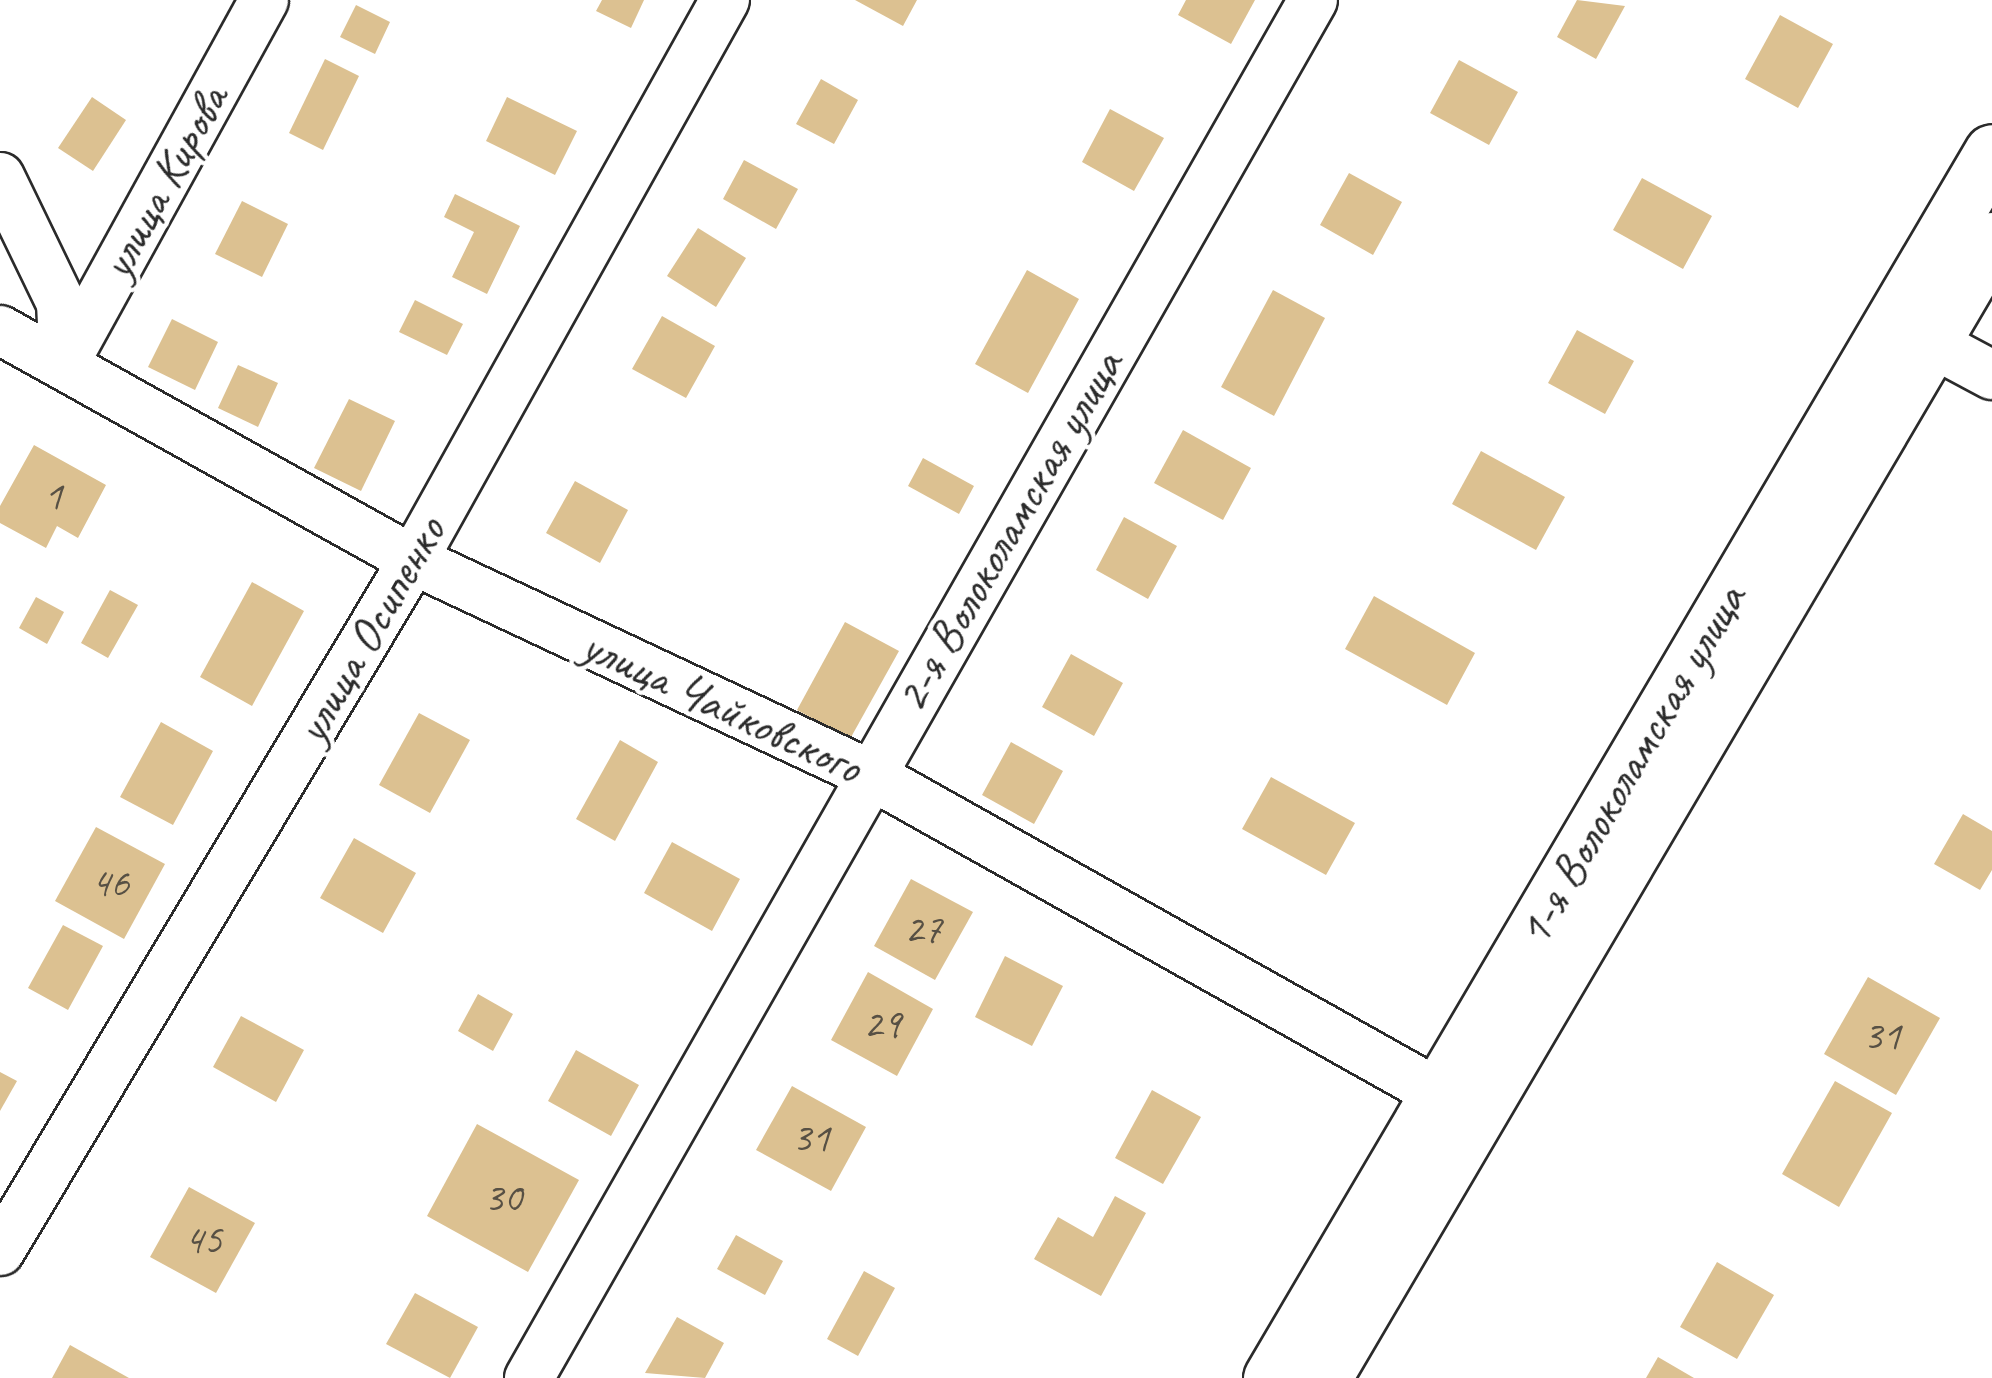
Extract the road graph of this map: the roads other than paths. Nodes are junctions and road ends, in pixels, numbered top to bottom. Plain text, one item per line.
1 (264, 0) edge
2 (725, 0) edge
3 (1314, 0) edge
4 (1992, 152) edge
5 (0, 177) edge
6 (1992, 240) edge
7 (0, 330) edge
8 (1932, 343) junction
9 (64, 364) junction
10 (1992, 375) edge
11 (413, 560) junction
12 (868, 774) junction
13 (1438, 1093) junction
14 (0, 1250) edge
15 (530, 1378) edge
16 (1271, 1378) edge
17 (1322, 1378) edge

1 - 9 street, улица Кирова
2 - 11 street, улица Осипенко
3 - 12 street, 2-я Волоколамская улица
4 - 13 main road, 1-я Волоколамская улица
5 - 9 street
6 - 8 main road, 1-я Волоколамская улица
7 - 9 street, улица Чайковского
8 - 10 street
8 - 17 main road, 1-я Волоколамская улица
9 - 11 street, улица Чайковского
11 - 12 street, улица Чайковского
11 - 14 street, улица Осипенко
12 - 13 street, улица Чайковского
12 - 15 street, 2-я Волоколамская улица
13 - 16 main road, 1-я Волоколамская улица

